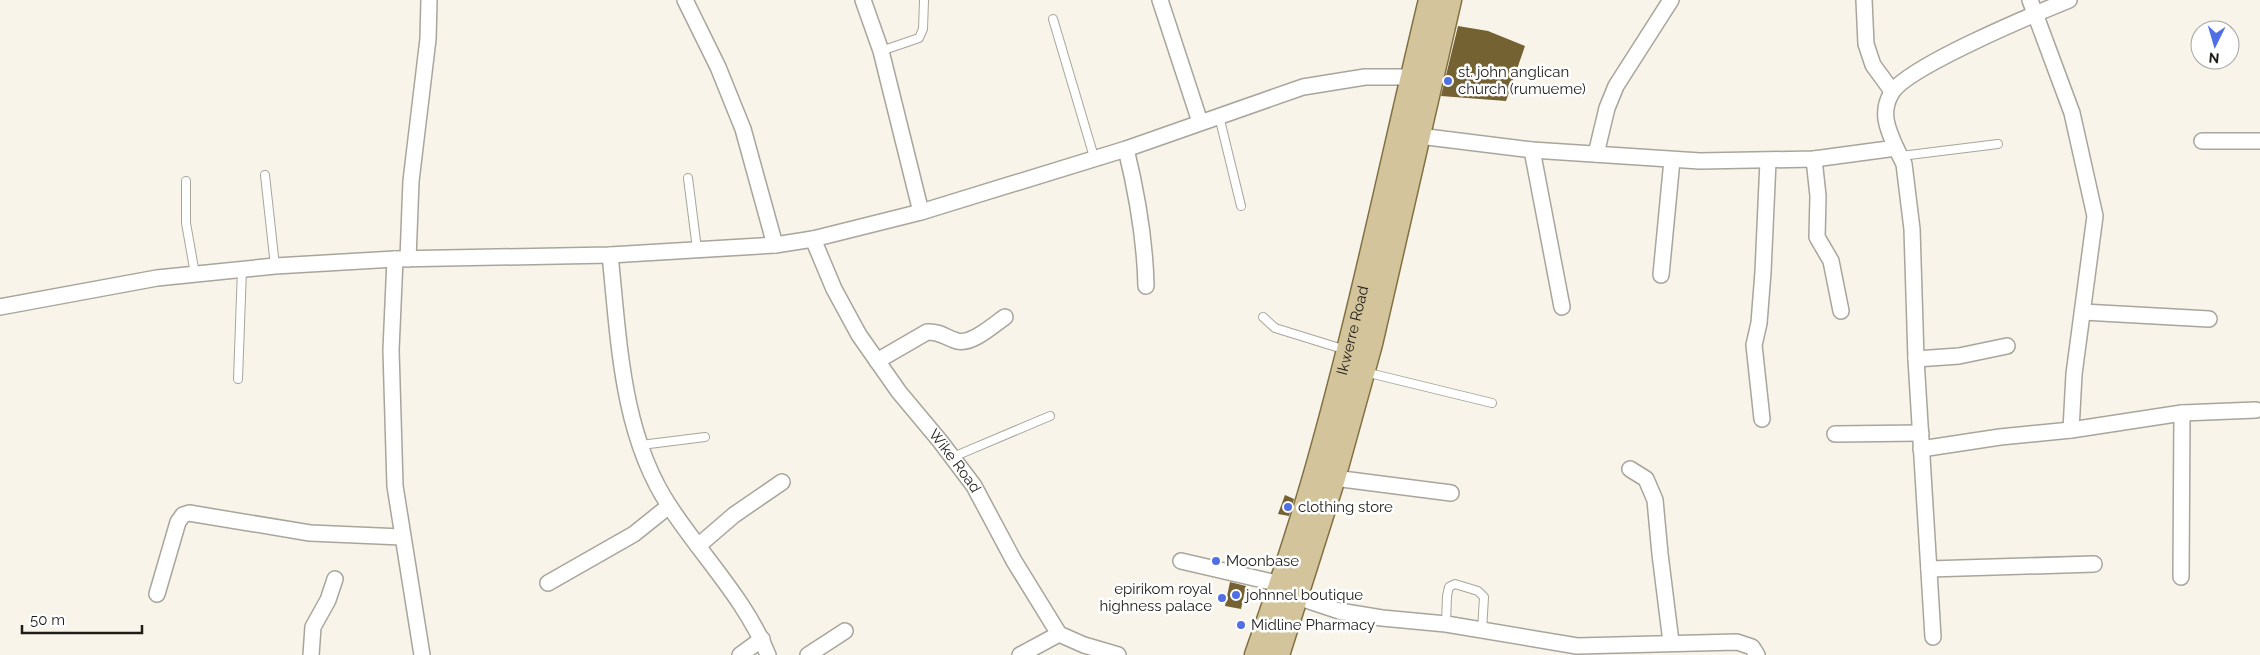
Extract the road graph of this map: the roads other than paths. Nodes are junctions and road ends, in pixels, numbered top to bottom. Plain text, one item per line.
1 (430, 0) edge
2 (685, 0) edge
3 (863, 0) edge
4 (924, 0) edge
5 (1160, 0) edge
6 (1430, 0) edge
7 (1450, 0) edge
8 (1671, 0) edge
9 (1864, 0) edge
10 (2069, 0) edge
11 (2032, 7) edge
12 (1053, 19) dead end
13 (881, 51) junction
14 (1422, 77) junction
15 (1892, 91) junction
16 (1219, 116) junction
17 (1200, 122) junction
18 (1409, 134) junction
19 (2202, 141) dead end
20 (2260, 141) edge
21 (1998, 144) dead end
22 (1126, 149) junction
23 (1532, 150) junction
24 (1898, 152) junction
25 (1596, 154) junction
26 (1094, 157) junction
27 (1814, 159) junction
28 (1672, 160) junction
29 (1768, 161) junction
30 (265, 175) dead end
31 (688, 178) dead end
32 (186, 181) dead end
33 (1241, 206) dead end
34 (921, 212) junction
35 (813, 239) junction
36 (775, 245) junction
37 (697, 250) junction
38 (610, 255) junction
39 (402, 259) junction
40 (275, 266) junction
41 (242, 269) junction
42 (195, 274) junction
43 (1661, 275) dead end
44 (1146, 286) dead end
45 (0, 307) edge
46 (1562, 307) dead end
47 (1840, 311) dead end
48 (2083, 312) junction
49 (1005, 317) dead end
50 (1263, 317) dead end
51 (2209, 319) dead end
52 (2007, 346) dead end
53 (1348, 350) junction
54 (1916, 359) junction
55 (877, 361) junction
56 (1363, 372) junction
57 (238, 379) dead end
58 (1492, 403) dead end
59 (2256, 410) dead end
60 (2182, 413) junction
61 (1050, 416) dead end
62 (1762, 419) dead end
63 (2071, 430) junction
64 (1921, 433) junction
65 (1835, 434) dead end
66 (705, 437) dead end
67 (641, 445) junction
68 (1922, 449) junction
69 (953, 457) junction
70 (1630, 469) dead end
71 (1334, 478) junction
72 (782, 482) dead end
73 (1451, 494) dead end
74 (669, 506) junction
75 (402, 537) junction
76 (698, 546) junction
77 (1181, 561) dead end
78 (2094, 564) dead end
79 (1929, 569) junction
80 (2181, 577) dead end
81 (335, 579) dead end
82 (548, 583) dead end
83 (1289, 591) junction
84 (157, 594) dead end
85 (1446, 624) junction
86 (845, 631) dead end
87 (1482, 631) junction
88 (1059, 634) junction
89 (1933, 637) dead end
90 (762, 639) junction
91 (1671, 642) junction
92 (1577, 650) edge
93 (311, 655) edge
94 (422, 655) edge
95 (740, 655) edge
96 (768, 655) edge
97 (808, 655) edge
98 (1020, 655) edge
99 (1118, 655) edge
100 (1256, 655) edge
101 (1278, 655) edge
102 (1757, 655) edge

1 - 39 street
2 - 36 street
3 - 13 street
4 - 13 lane
5 - 17 street
6 - 14 main road, Ikwerre Road
7 - 14 main road, Ikwerre Road
8 - 25 street
9 - 15 street
10 - 11 street
11 - 15 street
11 - 48 street
12 - 26 lane
13 - 34 street
14 - 16 street
14 - 18 main road, Ikwerre Road
15 - 24 street
16 - 17 street
16 - 33 lane
17 - 22 street
18 - 23 street
18 - 53 main road, Ikwerre Road
18 - 56 main road, Ikwerre Road
19 - 20 street
21 - 24 lane
22 - 26 street
22 - 44 street
23 - 25 street
23 - 46 street
24 - 27 street
24 - 54 street
25 - 28 street
26 - 34 street
27 - 29 street
27 - 47 street
28 - 29 street
28 - 43 street
29 - 62 street
30 - 40 lane
31 - 37 lane
32 - 42 lane
34 - 35 street
35 - 36 street
35 - 55 street, Wike Road
36 - 37 street
37 - 38 street
38 - 39 street
38 - 67 street
39 - 40 street
39 - 75 street
40 - 41 street
41 - 42 street
41 - 57 lane
42 - 45 street
48 - 51 street
48 - 63 street
49 - 55 street
50 - 53 lane
52 - 54 street
53 - 83 main road, Ikwerre Road
54 - 64 street
55 - 69 street, Wike Road
56 - 58 lane
56 - 71 main road, Ikwerre Road
59 - 60 street
60 - 63 street
60 - 80 street
61 - 69 lane
63 - 68 street
64 - 65 street
64 - 68 street
66 - 67 lane
67 - 74 street
68 - 79 street
69 - 88 street, Wike Road
70 - 91 street
71 - 73 street
71 - 83 main road, Ikwerre Road
72 - 76 street
74 - 76 street
74 - 82 street
75 - 84 street
75 - 94 street
76 - 90 street
77 - 83 street
78 - 79 street
79 - 89 street
81 - 93 street
83 - 85 street
83 - 100 main road, Ikwerre Road
83 - 101 main road, Ikwerre Road
85 - 87 street
85 - 87 lane
86 - 97 street
87 - 92 street
88 - 98 street
88 - 99 street
90 - 95 street
90 - 96 street
91 - 92 street
91 - 102 street

